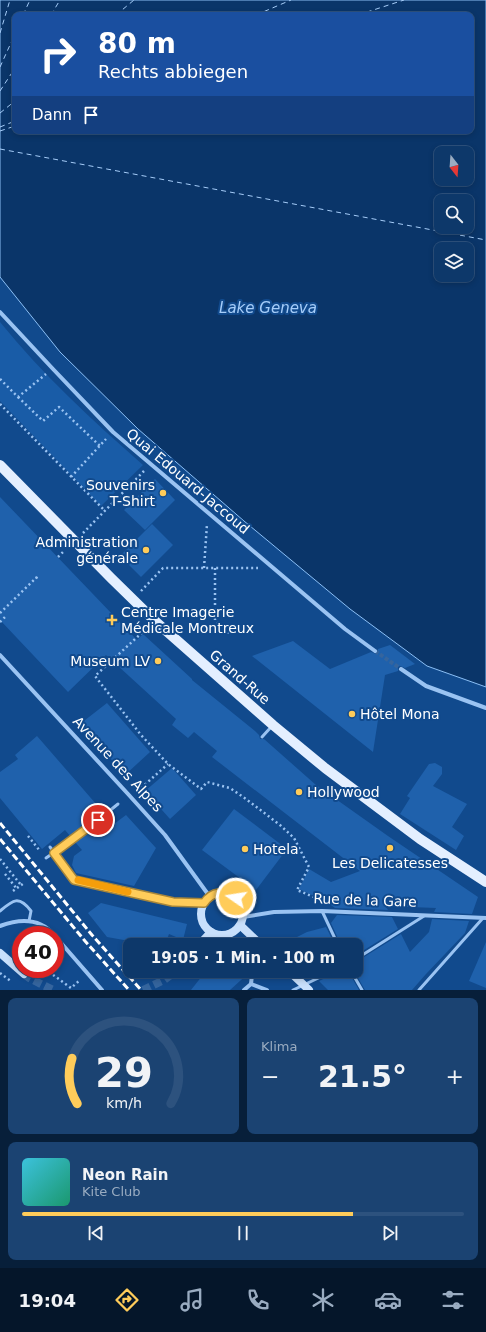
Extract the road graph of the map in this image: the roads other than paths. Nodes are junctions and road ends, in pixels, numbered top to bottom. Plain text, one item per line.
1 (0, 312) edge
2 (0, 464) edge
3 (375, 650) tunnel mouth
4 (0, 655) edge
5 (401, 669) tunnel mouth
6 (486, 708) edge
7 (273, 725) junction
8 (262, 737) dead end
9 (118, 804) dead end
10 (50, 847) dead end
11 (54, 853) junction
12 (46, 858) dead end
13 (486, 882) edge
14 (210, 897) junction
15 (204, 903) junction
16 (0, 911) edge
17 (322, 911) junction
18 (425, 915) junction
19 (244, 917) junction
20 (485, 918) edge
21 (30, 921) junction
22 (240, 925) junction
23 (0, 926) edge
24 (42, 926) edge
25 (211, 932) junction
26 (205, 938) edge
27 (254, 938) edge
28 (335, 938) edge
29 (64, 946) edge
30 (0, 953) edge
31 (363, 955) edge
32 (12, 964) edge
33 (252, 978) edge
34 (296, 978) edge
35 (322, 978) edge
36 (355, 978) edge
37 (250, 984) junction
38 (307, 988) edge
39 (102, 990) edge
40 (244, 990) edge
41 (267, 990) edge
42 (293, 990) edge
43 (362, 990) edge
44 (419, 990) edge

1 - 3 street, Quai Edouard-Jaccoud
2 - 7 main road, Grand-Rue
4 - 14 street, Avenue des Alpes
5 - 6 street
7 - 8 lane
7 - 13 main road, Grand-Rue
9 - 11 lane
10 - 11 lane
11 - 12 lane
11 - 15 lane
14 - 15 street
14 - 19 street
15 - 25 street
16 - 21 lane
17 - 18 street, Rue de la Gare
17 - 19 street, Rue de la Gare
17 - 28 lane
18 - 20 street, Rue de la Gare
18 - 31 lane
19 - 22 street
20 - 44 lane
21 - 23 street
21 - 24 street
22 - 25 street
22 - 27 street
25 - 26 street
29 - 39 street
30 - 32 street
33 - 37 street
34 - 38 street
35 - 38 lane
36 - 43 lane
37 - 40 street
37 - 41 street
38 - 42 lane

